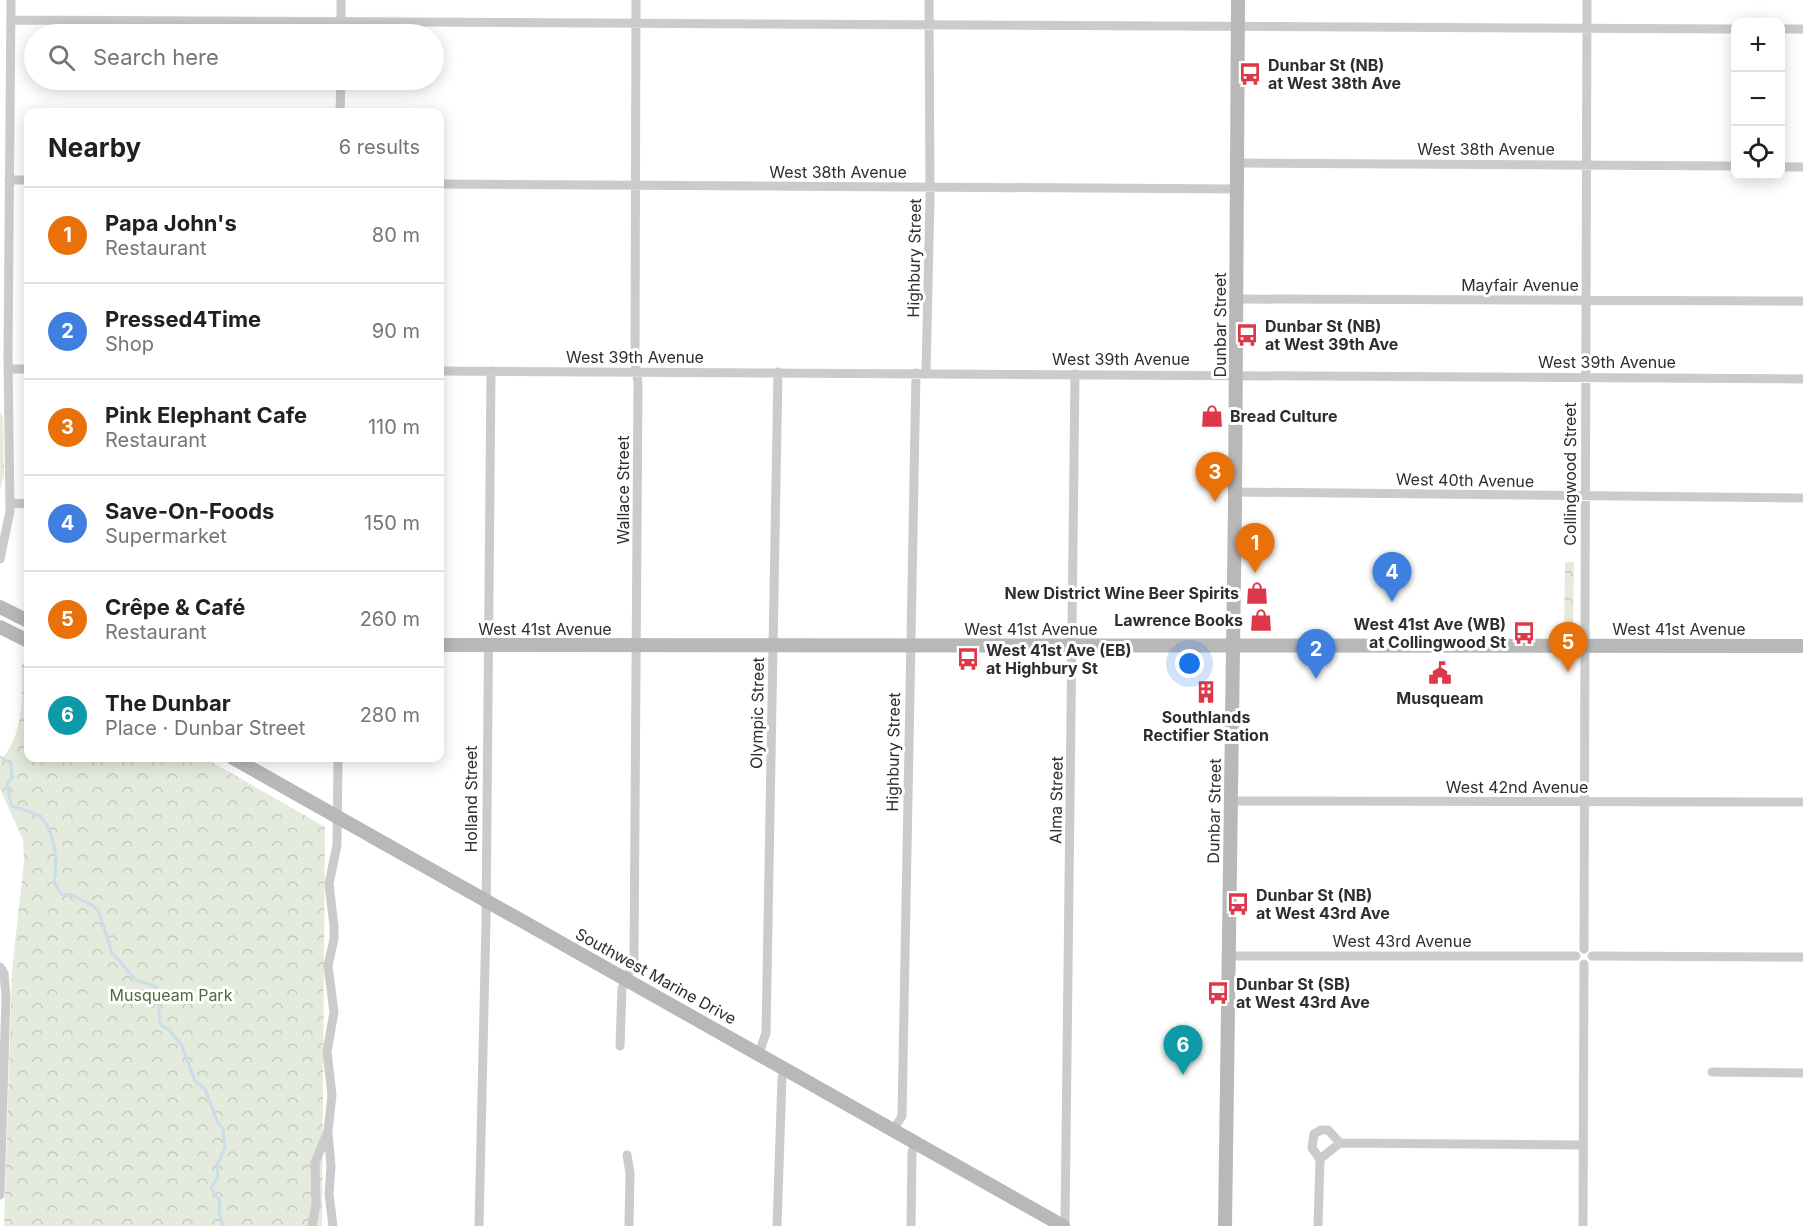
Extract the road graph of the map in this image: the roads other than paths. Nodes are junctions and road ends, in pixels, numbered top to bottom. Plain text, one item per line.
1 (11, 0) edge
2 (341, 0) edge
3 (636, 0) edge
4 (929, 0) edge
5 (1238, 0) edge
6 (1587, 0) edge
7 (11, 20) junction
8 (341, 22) junction
9 (636, 23) junction
10 (929, 25) junction
11 (1238, 27) junction
12 (1587, 28) junction
13 (1731, 29) edge
14 (1785, 29) edge
15 (1803, 29) edge
16 (340, 90) edge
17 (340, 108) edge
18 (1237, 163) junction
19 (1587, 165) junction
20 (1731, 166) edge
21 (1785, 166) edge
22 (1803, 167) edge
23 (9, 180) junction
24 (24, 180) edge
25 (444, 184) edge
26 (634, 185) junction
27 (930, 187) junction
28 (1237, 189) junction
29 (1236, 299) junction
30 (1586, 300) junction
31 (1803, 301) edge
32 (8, 369) junction
33 (24, 369) edge
34 (444, 371) edge
35 (491, 371) junction
36 (636, 372) junction
37 (778, 372) junction
38 (921, 373) junction
39 (1075, 374) junction
40 (1236, 374) junction
41 (1585, 377) junction
42 (1803, 379) edge
43 (1236, 492) junction
44 (1584, 497) junction
45 (1803, 498) edge
46 (10, 503) junction
47 (24, 504) edge
48 (0, 559) edge
49 (0, 607) edge
50 (24, 619) edge
51 (0, 627) edge
52 (24, 639) edge
53 (444, 645) edge
54 (487, 645) junction
55 (1586, 645) junction
56 (638, 646) junction
57 (773, 646) junction
58 (910, 646) junction
59 (1074, 646) junction
60 (1233, 646) junction
61 (1803, 646) edge
62 (240, 762) edge
63 (338, 762) edge
64 (1230, 801) junction
65 (1585, 802) junction
66 (1803, 802) edge
67 (338, 815) junction
68 (486, 901) junction
69 (1584, 949) junction
70 (1228, 956) junction
71 (1576, 956) junction
72 (1592, 956) junction
73 (1803, 957) edge
74 (1584, 964) junction
75 (0, 967) edge
76 (626, 977) junction
77 (620, 1046) dead end
78 (759, 1053) junction
79 (785, 1068) junction
80 (1712, 1072) dead end
81 (1803, 1073) edge
82 (894, 1129) junction
83 (328, 1131) junction
84 (915, 1142) junction
85 (1340, 1143) junction
86 (1583, 1145) junction
87 (627, 1155) dead end
88 (1320, 1159) junction
89 (0, 1195) edge
90 (312, 1226) edge
91 (333, 1226) edge
92 (479, 1226) edge
93 (629, 1226) edge
94 (777, 1226) edge
95 (911, 1226) edge
96 (1064, 1226) edge
97 (1225, 1226) edge
98 (1318, 1226) edge
99 (1582, 1226) edge

1 - 7 street
2 - 8 street
3 - 9 street, Wallace Street
4 - 10 street, Highbury Street
5 - 11 main road, Dunbar Street
6 - 12 street, Collingwood Street
7 - 8 street
7 - 23 street
8 - 9 street
9 - 10 street
9 - 26 street, Wallace Street
10 - 11 street
10 - 27 street, Highbury Street
11 - 12 street
11 - 18 main road, Dunbar Street
12 - 13 street
12 - 19 street, Collingwood Street
14 - 15 street
16 - 17 street
18 - 19 street, West 38th Avenue
18 - 28 main road, Dunbar Street
19 - 20 street, West 38th Avenue
19 - 30 street, Collingwood Street
21 - 22 street
23 - 24 street
23 - 32 street
25 - 26 street, West 38th Avenue
26 - 27 street, West 38th Avenue
26 - 36 street, Wallace Street
27 - 28 street, West 38th Avenue
27 - 38 street, Highbury Street
28 - 29 main road, Dunbar Street
29 - 30 street, Mayfair Avenue
29 - 40 main road, Dunbar Street
30 - 31 street, Mayfair Avenue
30 - 41 street, Collingwood Street
32 - 33 street
32 - 46 street
34 - 35 street, West 39th Avenue
35 - 36 street, West 39th Avenue
35 - 54 street, Holland Street
36 - 37 street, West 39th Avenue
36 - 56 street, Wallace Street
37 - 38 street, West 39th Avenue
37 - 57 street, Olympic Street
38 - 39 street, West 39th Avenue
38 - 58 street, Highbury Street
39 - 40 street, West 39th Avenue
39 - 59 street, Alma Street
40 - 41 street, West 39th Avenue
40 - 43 main road, Dunbar Street
41 - 42 street, West 39th Avenue
41 - 44 street, Collingwood Street
43 - 44 street, West 40th Avenue
43 - 60 main road, Dunbar Street
44 - 45 street, West 40th Avenue
44 - 55 street, Collingwood Street
46 - 47 street
46 - 48 street
49 - 50 main road
51 - 52 main road
53 - 54 main road, West 41st Avenue
54 - 56 main road, West 41st Avenue
54 - 68 street, Holland Street
55 - 60 main road, West 41st Avenue
55 - 61 main road, West 41st Avenue
55 - 65 street, Collingwood Street
56 - 57 main road, West 41st Avenue
56 - 76 street, Wallace Street
57 - 58 main road, West 41st Avenue
57 - 78 street, Olympic Street
58 - 59 main road, West 41st Avenue
58 - 82 street, Highbury Street
59 - 60 main road, West 41st Avenue
59 - 96 street, Alma Street
60 - 64 main road, Dunbar Street
62 - 67 main road, Southwest Marine Drive
63 - 67 street
64 - 65 street, West 42nd Avenue
64 - 70 main road, Dunbar Street
65 - 66 street, West 42nd Avenue
65 - 69 street, Collingwood Street
67 - 68 main road, Southwest Marine Drive
67 - 83 street
68 - 76 main road, Southwest Marine Drive
68 - 92 street, Holland Street
69 - 71 street
69 - 72 street
70 - 71 street, West 43rd Avenue
70 - 97 main road, Dunbar Street
71 - 74 street
72 - 73 street
72 - 74 street
74 - 86 street
75 - 89 street
76 - 77 street, Wallace Street
76 - 78 main road, Southwest Marine Drive
78 - 79 main road, Southwest Marine Drive
79 - 82 main road, Southwest Marine Drive
79 - 94 street
80 - 81 street
82 - 84 main road, Southwest Marine Drive
83 - 90 street
83 - 91 street
84 - 95 street
84 - 96 main road, Southwest Marine Drive
85 - 86 street
85 - 88 street
85 - 88 street
86 - 99 street
87 - 93 street
88 - 98 street

